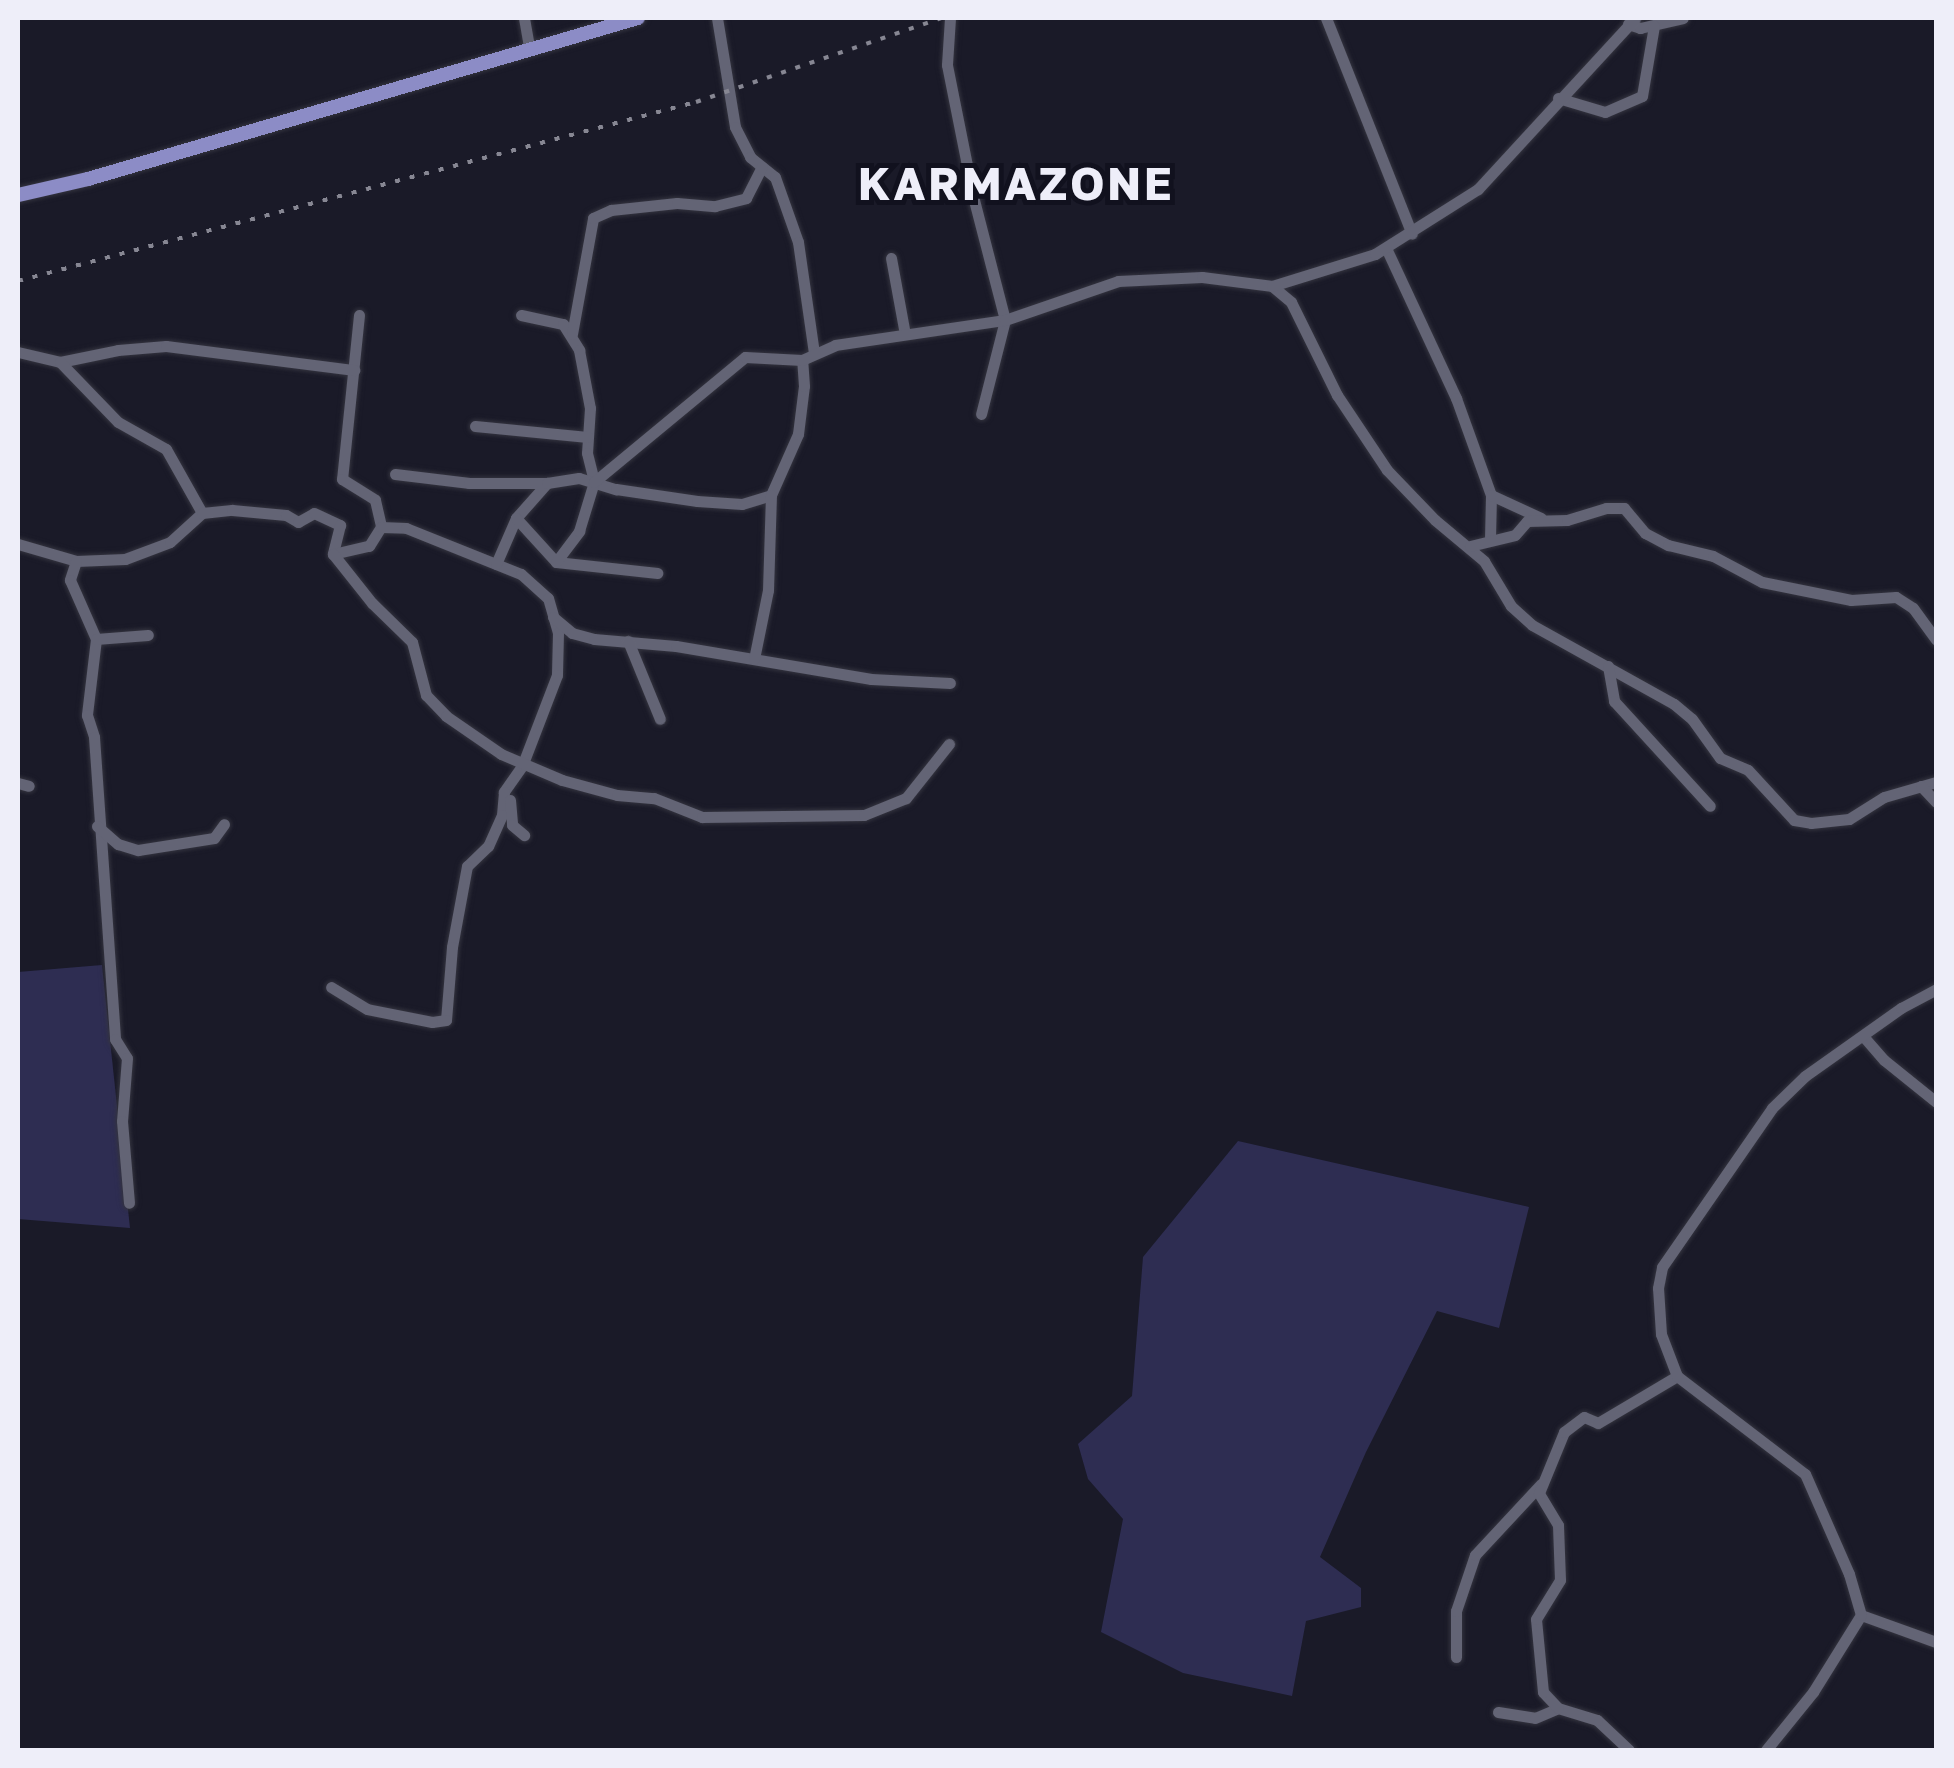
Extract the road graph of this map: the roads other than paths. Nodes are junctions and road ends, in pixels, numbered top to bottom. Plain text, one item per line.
1 (524, 18) edge
2 (638, 18) edge
3 (718, 18) edge
4 (950, 18) edge
5 (1326, 18) edge
6 (1683, 18) edge
7 (1631, 21) edge
8 (1654, 26) junction
9 (529, 47) junction
10 (1558, 98) junction
11 (762, 167) junction
12 (18, 195) edge
13 (1412, 234) junction
14 (1386, 248) junction
15 (891, 258) dead end
16 (1272, 286) junction
17 (359, 314) dead end
18 (521, 315) dead end
19 (1005, 320) junction
20 (572, 334) junction
21 (905, 334) junction
22 (18, 352) edge
23 (814, 352) junction
24 (802, 360) junction
25 (60, 362) junction
26 (354, 370) junction
27 (980, 414) dead end
28 (475, 426) dead end
29 (586, 437) junction
30 (395, 474) dead end
31 (594, 482) junction
32 (547, 483) junction
33 (1490, 495) junction
34 (771, 496) junction
35 (202, 512) junction
36 (516, 518) junction
37 (1542, 519) junction
38 (381, 526) junction
39 (1490, 540) junction
40 (18, 544) edge
41 (1470, 546) junction
42 (333, 554) junction
43 (76, 561) junction
44 (556, 562) junction
45 (496, 564) junction
46 (657, 572) dead end
47 (553, 617) junction
48 (148, 635) dead end
49 (96, 639) junction
50 (1936, 640) edge
51 (628, 642) junction
52 (754, 659) junction
53 (1608, 666) junction
54 (950, 684) dead end
55 (660, 719) dead end
56 (949, 744) dead end
57 (522, 766) junction
58 (1936, 782) edge
59 (1922, 786) junction
60 (504, 792) junction
61 (1936, 802) edge
62 (1710, 806) dead end
63 (224, 824) dead end
64 (97, 826) junction
65 (524, 835) dead end
66 (331, 987) dead end
67 (1936, 989) edge
68 (1863, 1036) junction
69 (1936, 1102) edge
70 (128, 1203) dead end
71 (1677, 1376) junction
72 (1540, 1484) junction
73 (1861, 1616) junction
74 (1936, 1642) edge
75 (1456, 1657) dead end
76 (1558, 1708) junction
77 (1498, 1712) dead end
78 (1629, 1750) edge
79 (1766, 1750) edge

1 - 9 street
2 - 9 main road
3 - 11 street
4 - 19 street
5 - 13 street
6 - 8 street
7 - 8 street
7 - 10 street
8 - 10 street
9 - 12 main road
10 - 13 street
11 - 20 street
11 - 23 street
13 - 14 street
14 - 16 street
14 - 33 street
15 - 21 street
16 - 19 street
16 - 41 street
17 - 26 street
18 - 20 street
19 - 21 street
19 - 27 street
20 - 29 street
21 - 23 street
22 - 25 street
23 - 24 street
24 - 31 street
24 - 34 street
25 - 26 street
25 - 35 street
26 - 38 street
28 - 29 street
29 - 31 street
30 - 32 street
31 - 32 street
31 - 34 street
31 - 44 street
32 - 36 street
33 - 37 street
33 - 39 street
34 - 52 street
35 - 42 street
35 - 43 street
36 - 44 street
36 - 45 street
37 - 39 street
37 - 50 street
38 - 42 street
38 - 45 street
39 - 41 street
40 - 43 street
41 - 53 street
42 - 57 street
43 - 49 street
44 - 46 street
45 - 47 street
47 - 51 street
47 - 57 street
48 - 49 street
49 - 64 street
51 - 52 street
51 - 55 street
52 - 54 street
53 - 59 street
53 - 62 street
56 - 57 street
57 - 60 street
58 - 59 street
59 - 61 street
60 - 65 street
60 - 66 street
63 - 64 street
64 - 70 street
67 - 68 street
68 - 69 street
68 - 71 street
71 - 72 street
71 - 73 street
72 - 75 street
72 - 76 street
73 - 74 street
73 - 79 street
76 - 77 street
76 - 78 street

